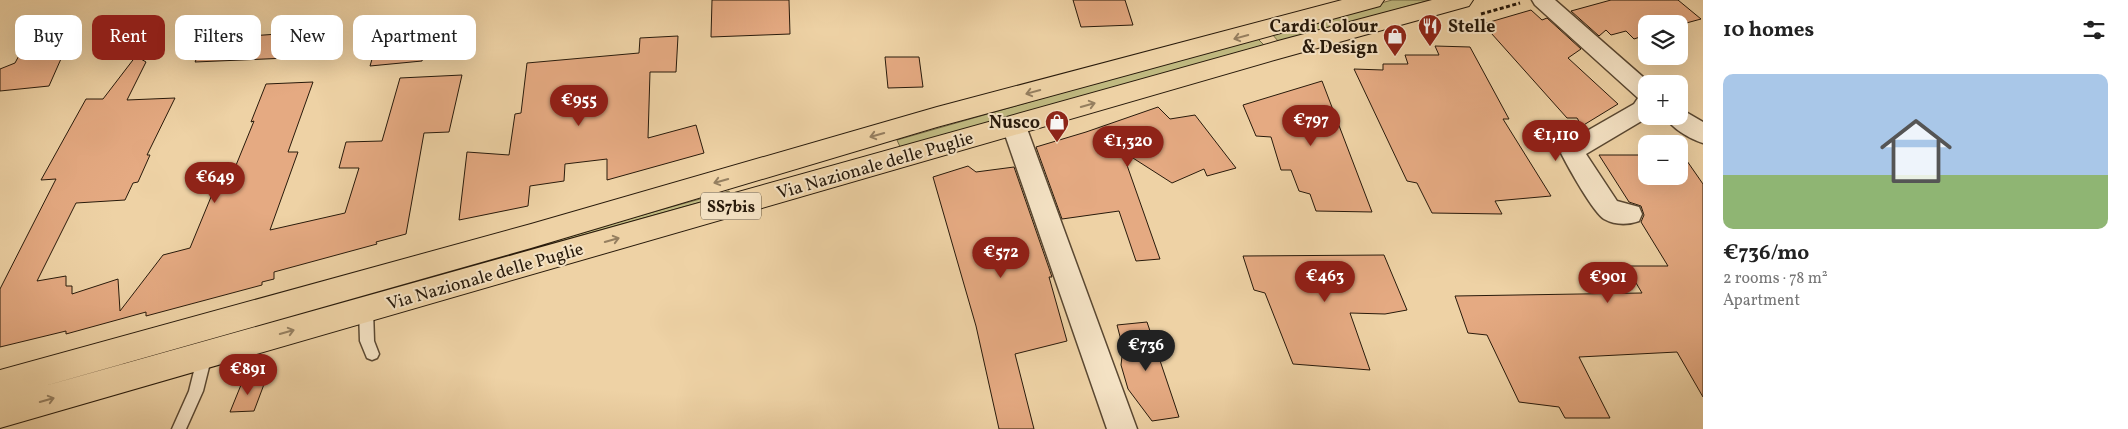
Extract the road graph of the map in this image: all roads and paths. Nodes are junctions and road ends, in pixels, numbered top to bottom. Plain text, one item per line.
1 (1372, 0) edge
2 (1461, 0) edge
3 (1542, 0) edge
4 (1638, 85) edge
5 (1638, 113) edge
6 (1688, 124) edge
7 (1014, 126) junction
8 (1703, 134) edge
9 (1630, 214) dead end
10 (366, 310) junction
11 (372, 354) dead end
12 (205, 355) junction
13 (0, 384) edge
14 (0, 413) edge
15 (178, 429) edge
16 (1122, 429) edge

1 -> 13 main road, Via Nazionale delle Puglie / SS7bis
7 -> 2 main road, Via Nazionale delle Puglie / SS7bis
3 - 4 street
5 - 9 street
6 - 8 street
10 -> 7 main road, Via Nazionale delle Puglie / SS7bis
7 - 16 street
10 - 11 lane
12 -> 10 main road, Via Nazionale delle Puglie / SS7bis
14 -> 12 main road, Via Nazionale delle Puglie / SS7bis
12 - 15 lane

